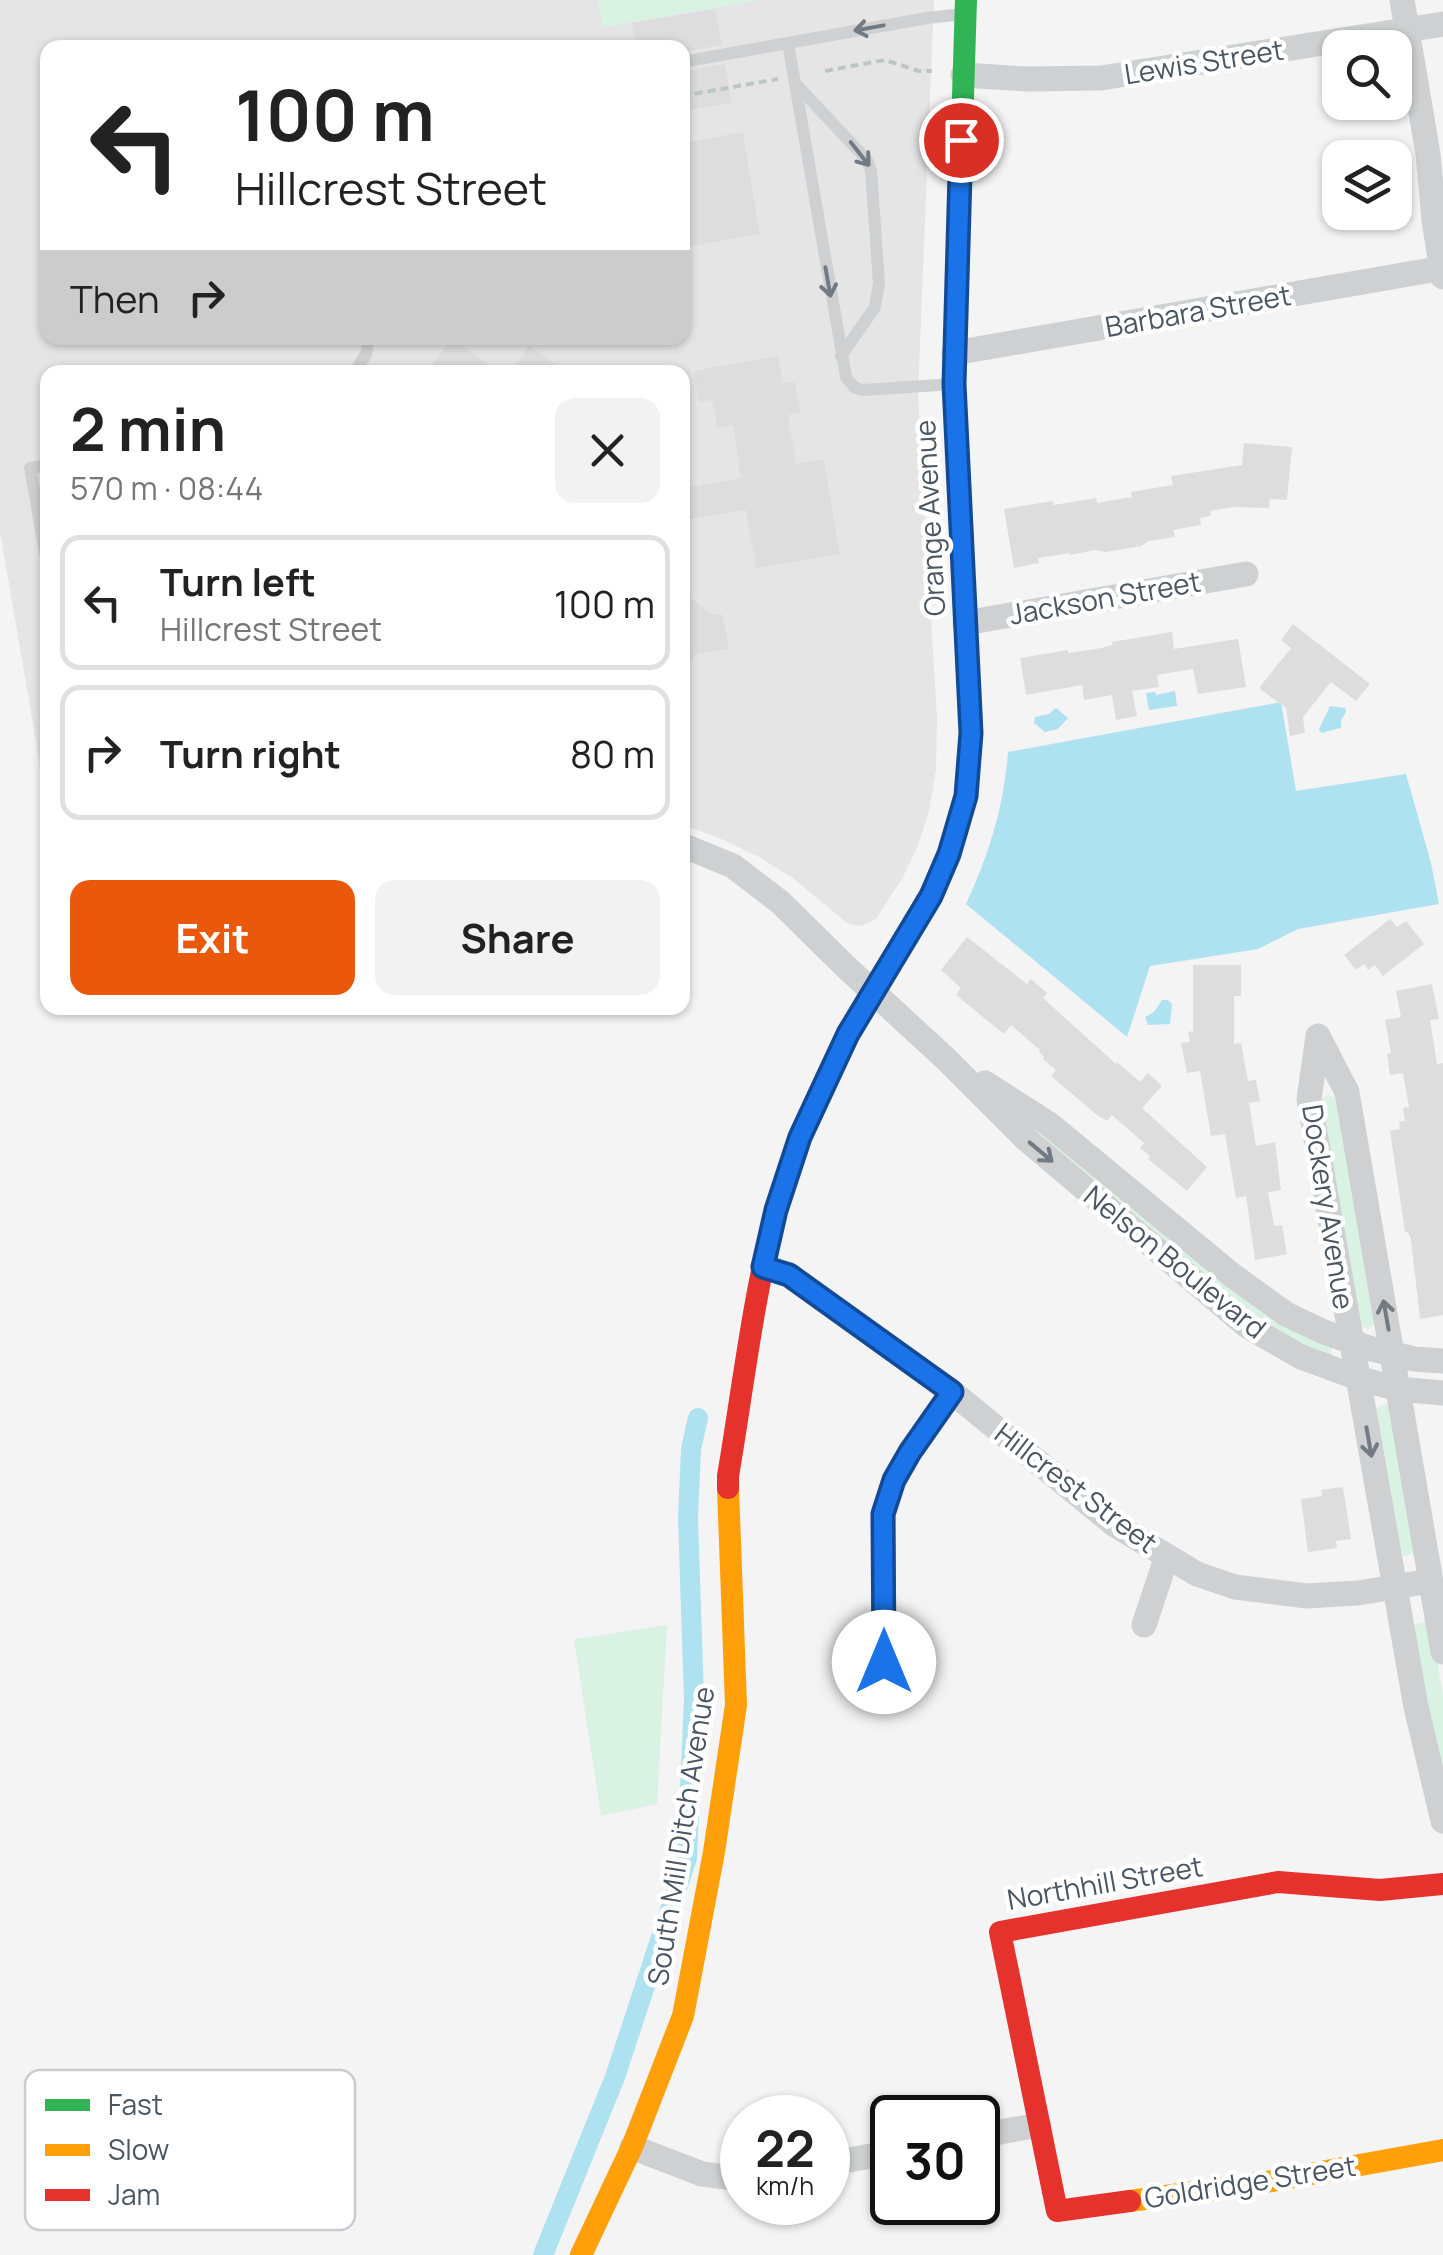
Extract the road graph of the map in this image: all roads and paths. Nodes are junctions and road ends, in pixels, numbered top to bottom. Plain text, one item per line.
1 (1402, 0) edge
2 (966, 7) edge
3 (1443, 24) edge
4 (1407, 30) joint
5 (788, 43) junction
6 (1322, 43) edge
7 (1412, 60) edge
8 (690, 61) edge
9 (825, 71) dead end
10 (932, 71) dead end
11 (963, 75) junction
12 (778, 80) dead end
13 (794, 82) junction
14 (690, 95) edge
15 (1443, 271) edge
16 (954, 353) junction
17 (841, 356) junction
18 (954, 384) junction
19 (40, 466) edge
20 (40, 524) edge
21 (1246, 574) dead end
22 (965, 623) junction
23 (971, 733) joint
24 (690, 847) edge
25 (872, 992) junction
26 (946, 1059) junction
27 (763, 1267) junction
28 (1351, 1343) junction
29 (1393, 1355) junction
30 (1443, 1362) edge
31 (1358, 1378) junction
32 (1398, 1388) junction
33 (952, 1392) junction
34 (1443, 1393) edge
35 (1167, 1556) junction
36 (1430, 1581) junction
37 (1395, 1587) junction
38 (1144, 1626) dead end
39 (1443, 1652) edge
40 (884, 1662) dead end
41 (1443, 1821) edge
42 (1443, 1884) edge
43 (1039, 2125) junction
44 (1000, 2132) edge
45 (632, 2147) junction
46 (1443, 2150) edge
47 (720, 2176) edge
48 (1057, 2211) joint
49 (581, 2255) edge

1 - 4 street
2 -> 5 lane
2 - 11 street, Orange Avenue
3 - 4 street, Lewis Street
5 - 8 lane
5 - 13 lane
6 - 11 street, Lewis Street
7 - 15 street
9 - 10 path
11 - 16 street, Orange Avenue
12 - 14 path
13 -> 17 lane
13 -> 17 lane
15 - 16 street, Barbara Street
16 - 18 street, Orange Avenue
17 - 18 lane
18 - 22 street, Orange Avenue
19 - 20 lane
21 - 22 street, Jackson Street
22 - 23 street, Orange Avenue
23 - 25 street, South Mill Ditch Avenue
24 - 25 street, Nelson Boulevard
25 - 26 street, Nelson Boulevard
25 - 27 street, South Mill Ditch Avenue
26 - 28 street, Nelson Boulevard
26 -> 31 street, Nelson Boulevard
27 - 33 street, Hillcrest Street
27 - 45 street, South Mill Ditch Avenue
28 - 29 street, Nelson Boulevard
29 -> 28 street, Dockery Avenue
28 - 31 street, Dockery Avenue
29 - 30 street, Nelson Boulevard
29 - 32 street, Dockery Avenue
31 - 32 street, Nelson Boulevard
31 -> 37 street, Dockery Avenue
32 - 34 street, Nelson Boulevard
32 - 36 street, Dockery Avenue
33 - 35 street, Hillcrest Street
33 - 40 street
35 - 37 street, Hillcrest Street
35 - 38 street
36 - 37 street, Hillcrest Street
36 - 39 street, Dockery Avenue
37 - 41 street, Dockery Avenue
42 - 43 street, Northhill Street
43 - 44 street
43 - 48 street, Northhill Street
45 - 47 street
45 - 49 street, South Mill Ditch Avenue
46 - 48 street, Goldridge Street

